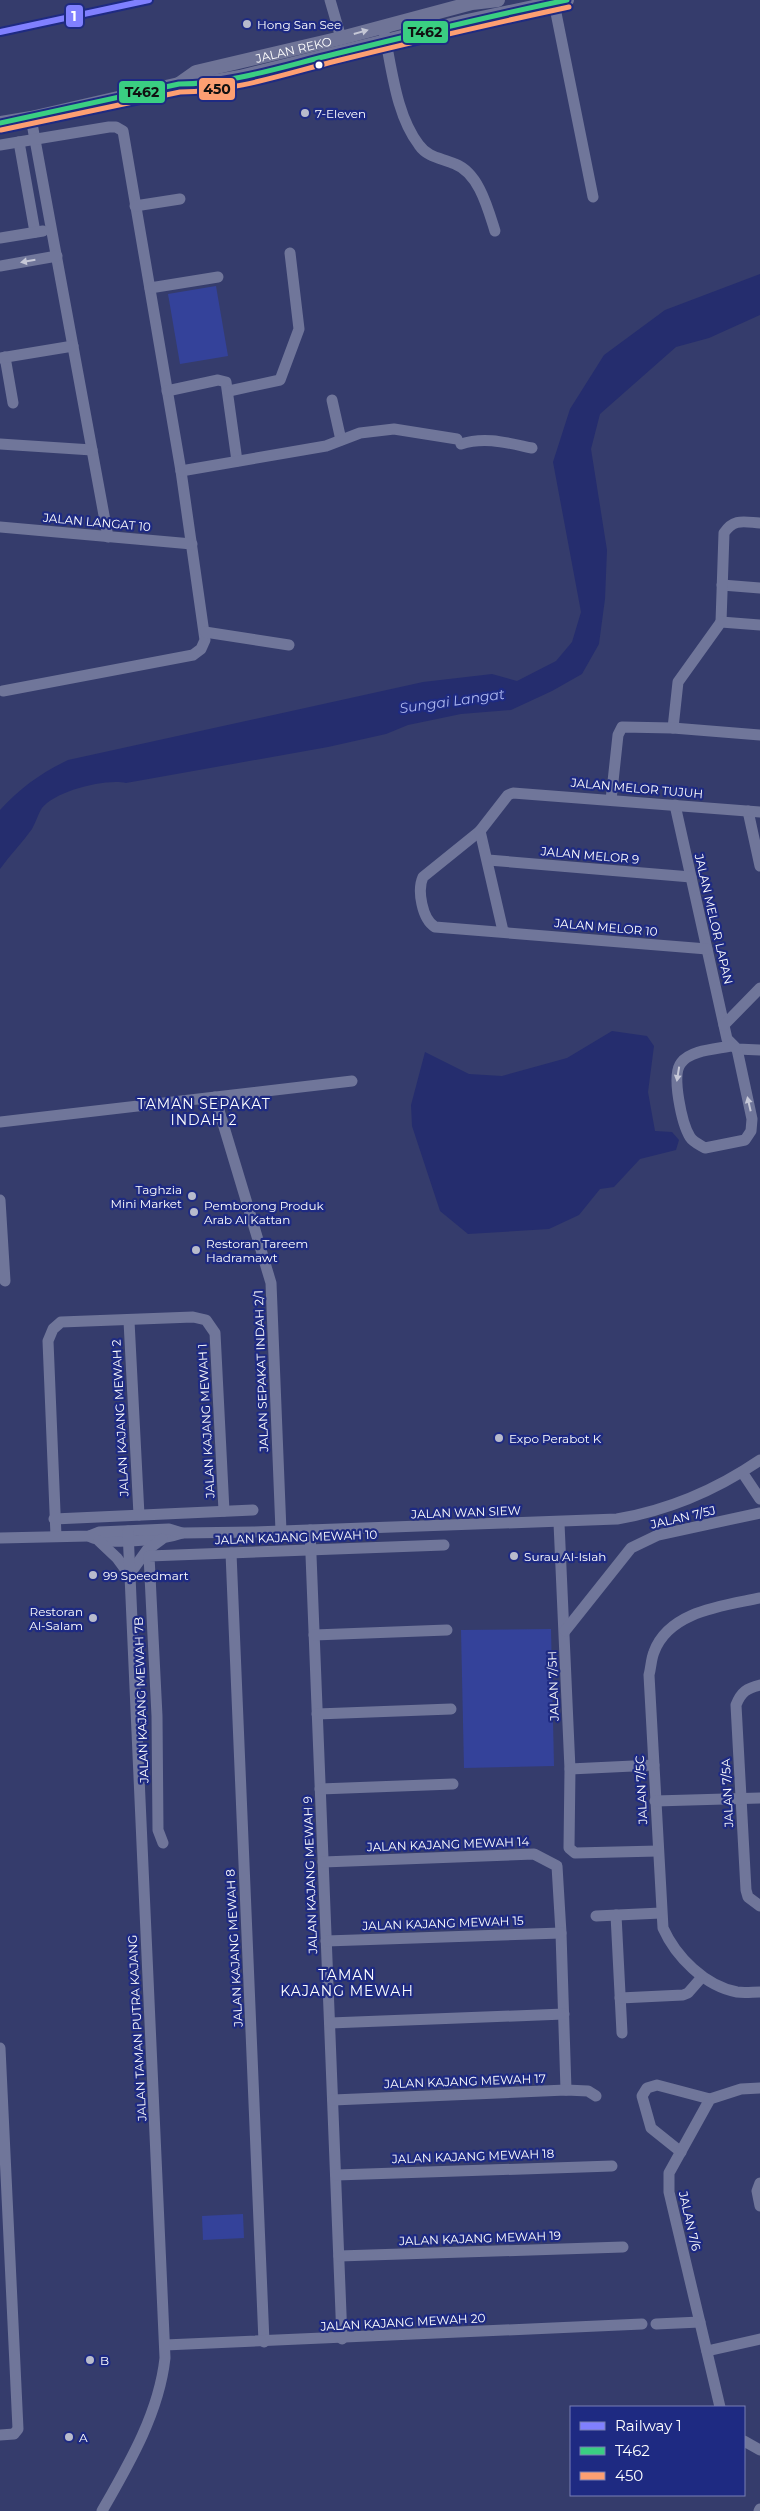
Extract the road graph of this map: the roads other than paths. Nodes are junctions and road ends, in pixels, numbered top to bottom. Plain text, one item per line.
1 (330, 0) edge
2 (498, 0) edge
3 (560, 1) edge
4 (382, 26) junction
5 (340, 38) junction
6 (388, 50) junction
7 (179, 84) junction
8 (31, 118) junction
9 (0, 122) edge
10 (35, 140) junction
11 (19, 142) junction
12 (0, 145) edge
13 (593, 197) dead end
14 (180, 199) dead end
15 (136, 206) junction
16 (52, 229) junction
17 (495, 231) dead end
18 (36, 232) junction
19 (0, 238) edge
20 (290, 253) dead end
21 (56, 256) junction
22 (0, 266) edge
23 (218, 277) dead end
24 (150, 288) junction
25 (73, 346) junction
26 (3, 358) edge
27 (229, 391) junction
28 (167, 392) junction
29 (332, 400) dead end
30 (13, 403) dead end
31 (341, 440) junction
32 (0, 444) edge
33 (532, 448) dead end
34 (92, 450) junction
35 (237, 461) junction
36 (181, 471) junction
37 (760, 523) edge
38 (0, 527) edge
39 (108, 537) junction
40 (192, 544) junction
41 (722, 585) junction
42 (760, 588) edge
43 (721, 622) junction
44 (760, 625) edge
45 (205, 632) junction
46 (289, 645) dead end
47 (3, 691) dead end
48 (673, 728) junction
49 (760, 735) edge
50 (611, 800) junction
51 (675, 805) junction
52 (754, 811) edge
53 (480, 831) junction
54 (488, 860) junction
55 (760, 866) edge
56 (691, 877) junction
57 (503, 932) junction
58 (707, 949) junction
59 (760, 988) edge
60 (724, 1026) junction
61 (731, 1045) junction
62 (760, 1050) edge
63 (352, 1081) dead end
64 (215, 1097) junction
65 (0, 1122) edge
66 (0, 1200) edge
67 (1, 1244) edge
68 (5, 1281) dead end
69 (129, 1321) junction
70 (760, 1460) edge
71 (742, 1472) junction
72 (760, 1499) edge
73 (253, 1510) dead end
74 (224, 1511) junction
75 (760, 1513) edge
76 (139, 1515) junction
77 (54, 1519) junction
78 (559, 1523) junction
79 (310, 1530) junction
80 (281, 1531) junction
81 (182, 1533) junction
82 (128, 1535) junction
83 (56, 1536) junction
84 (0, 1538) edge
85 (94, 1538) junction
86 (162, 1538) junction
87 (444, 1545) dead end
88 (311, 1550) junction
89 (230, 1553) junction
90 (149, 1556) joint
91 (129, 1575) junction
92 (760, 1598) edge
93 (447, 1630) dead end
94 (565, 1631) junction
95 (314, 1635) junction
96 (760, 1685) edge
97 (450, 1709) dead end
98 (317, 1714) junction
99 (654, 1765) junction
100 (570, 1769) junction
101 (453, 1784) dead end
102 (320, 1789) junction
103 (741, 1798) junction
104 (760, 1798) edge
105 (656, 1801) junction
106 (163, 1843) dead end
107 (658, 1851) junction
108 (323, 1862) junction
109 (760, 1906) edge
110 (661, 1913) junction
111 (616, 1915) junction
112 (596, 1916) dead end
113 (561, 1933) junction
114 (326, 1940) junction
115 (702, 1977) junction
116 (760, 1992) edge
117 (620, 1998) junction
118 (564, 2014) junction
119 (330, 2023) junction
120 (622, 2033) dead end
121 (0, 2048) edge
122 (0, 2071) edge
123 (760, 2088) edge
124 (566, 2090) junction
125 (596, 2096) dead end
126 (710, 2099) junction
127 (333, 2100) junction
128 (2, 2146) edge
129 (681, 2152) junction
130 (612, 2166) dead end
131 (336, 2175) junction
132 (760, 2183) edge
133 (760, 2206) edge
134 (623, 2247) dead end
135 (339, 2256) junction
136 (700, 2322) junction
137 (642, 2324) dead end
138 (656, 2324) dead end
139 (342, 2339) junction
140 (760, 2339) edge
141 (264, 2342) junction
142 (164, 2345) junction
143 (707, 2351) junction
144 (720, 2406) edge
145 (0, 2435) edge
146 (745, 2442) edge
147 (760, 2450) edge
148 (102, 2511) edge

1 - 5 street
2 - 4 main road, JALAN REKO
3 - 6 main road
3 - 13 street
5 -> 4 main road, JALAN REKO
4 - 6 street
5 - 7 main road, JALAN REKO
6 - 7 main road, JALAN REKO
6 - 17 street
7 - 8 main road, JALAN REKO
8 - 9 main road, JALAN REKO
8 - 10 street
10 - 11 street
10 - 15 street
10 - 16 street
11 - 12 street
11 - 18 street
14 - 15 street
15 - 24 street
16 - 18 street
16 - 21 street
18 - 19 street
20 - 27 street
21 -> 22 street
21 - 25 street
23 - 24 street
24 - 28 street
25 - 26 street
25 - 34 street
26 - 30 street
27 - 28 street
27 - 35 street
28 - 36 street
29 - 31 street
31 - 33 street
31 - 35 street
32 - 34 street
34 - 39 street
35 - 36 street
36 - 40 street
37 - 41 street
38 - 39 street, JALAN LANGAT 10
39 - 40 street, JALAN LANGAT 10
40 - 45 street
41 - 42 street
41 - 43 street
43 - 44 street
43 - 48 street
45 - 46 street
45 - 47 street
48 - 49 street
48 - 50 street
50 - 51 street, JALAN MELOR TUJUH
50 - 53 street, JALAN MELOR TUJUH
51 - 52 street, JALAN MELOR TUJUH
51 - 56 street, JALAN MELOR LAPAN
52 - 55 street
53 - 54 street
53 - 57 street, JALAN MELOR 10
54 - 56 street, JALAN MELOR 9
54 - 57 street
56 - 58 street, JALAN MELOR LAPAN
57 - 58 street, JALAN MELOR 10
58 - 60 street, JALAN MELOR LAPAN
59 - 60 street
60 - 61 street, JALAN MELOR LAPAN
61 -> 61 street, JALAN MELOR LAPAN
61 - 62 street
63 - 64 street
64 - 65 street
64 - 80 street, JALAN SEPAKAT INDAH 2/1
66 - 67 street
67 - 68 street
69 - 74 street, JALAN KAJANG MEWAH 1
69 - 76 street, JALAN KAJANG MEWAH 2
69 - 77 street, JALAN KAJANG MEWAH 1
70 - 71 street, JALAN WAN SIEW
71 - 72 street
71 - 78 street, JALAN WAN SIEW
73 - 74 street, JALAN KAJANG MEWAH 1
74 - 76 street, JALAN KAJANG MEWAH 1
75 - 94 street, JALAN 7/5J
76 - 77 street, JALAN KAJANG MEWAH 1
77 - 83 street, JALAN KAJANG MEWAH 1
78 - 79 street, JALAN WAN SIEW
78 - 94 street, JALAN 7/5H
79 - 80 street, JALAN WAN SIEW
79 - 88 street, JALAN KAJANG MEWAH 9
80 - 81 street, JALAN WAN SIEW
81 - 82 street, JALAN WAN SIEW
81 - 86 street, JALAN WAN SIEW
82 - 85 street, JALAN WAN SIEW
82 - 86 street, JALAN WAN SIEW
82 - 91 street, JALAN TAMAN PUTRA KAJANG
83 - 84 street, JALAN WAN SIEW
83 - 85 street, JALAN WAN SIEW
85 - 91 street
86 - 91 street
87 - 88 street, JALAN KAJANG MEWAH 10
88 - 89 street, JALAN KAJANG MEWAH 10
88 - 95 street, JALAN KAJANG MEWAH 9
89 - 90 street, JALAN KAJANG MEWAH 10
89 - 141 street, JALAN KAJANG MEWAH 8
90 - 106 street, JALAN KAJANG MEWAH 7B
91 - 142 street, JALAN TAMAN PUTRA KAJANG
92 - 99 street, JALAN 7/5C
93 - 95 street
94 - 100 street, JALAN 7/5H
95 - 98 street, JALAN KAJANG MEWAH 9
96 - 103 street, JALAN 7/5A
97 - 98 street
98 - 102 street, JALAN KAJANG MEWAH 9
99 - 100 street
99 - 105 street, JALAN 7/5C
100 - 107 street, JALAN 7/5H
101 - 102 street
102 - 108 street, JALAN KAJANG MEWAH 9
103 - 104 street
103 - 105 street
103 - 109 street, JALAN 7/5A
105 - 107 street, JALAN 7/5C
107 - 110 street, JALAN 7/5C
108 - 113 street, JALAN KAJANG MEWAH 14
108 - 114 street, JALAN KAJANG MEWAH 9
110 - 111 street
110 - 115 street, JALAN 7/5C
111 - 112 street
111 - 117 street
113 - 114 street, JALAN KAJANG MEWAH 15
113 - 118 street, JALAN KAJANG MEWAH 14
114 - 119 street, JALAN KAJANG MEWAH 9
115 - 116 street, JALAN 7/5C
115 - 117 street
117 - 120 street
118 - 119 street
118 - 124 street, JALAN KAJANG MEWAH 14
119 - 127 street, JALAN KAJANG MEWAH 9
121 - 122 street
122 - 128 street
123 - 126 street
124 - 125 street, JALAN KAJANG MEWAH 17
124 - 127 street, JALAN KAJANG MEWAH 17
126 - 129 street, JALAN 7/6
126 - 129 street
127 - 131 street, JALAN KAJANG MEWAH 9
128 - 145 street
129 - 136 street, JALAN 7/6
130 - 131 street, JALAN KAJANG MEWAH 18
131 - 135 street, JALAN KAJANG MEWAH 9
132 - 133 street
134 - 135 street, JALAN KAJANG MEWAH 19
135 - 139 street, JALAN KAJANG MEWAH 9
136 - 138 street
136 - 143 street, JALAN 7/6
137 - 139 street, JALAN KAJANG MEWAH 20
139 - 141 street, JALAN KAJANG MEWAH 20
140 - 143 street
141 - 142 street, JALAN KAJANG MEWAH 20
142 - 148 street, JALAN TAMAN PUTRA KAJANG
143 - 144 street, JALAN 7/6
146 - 147 street

